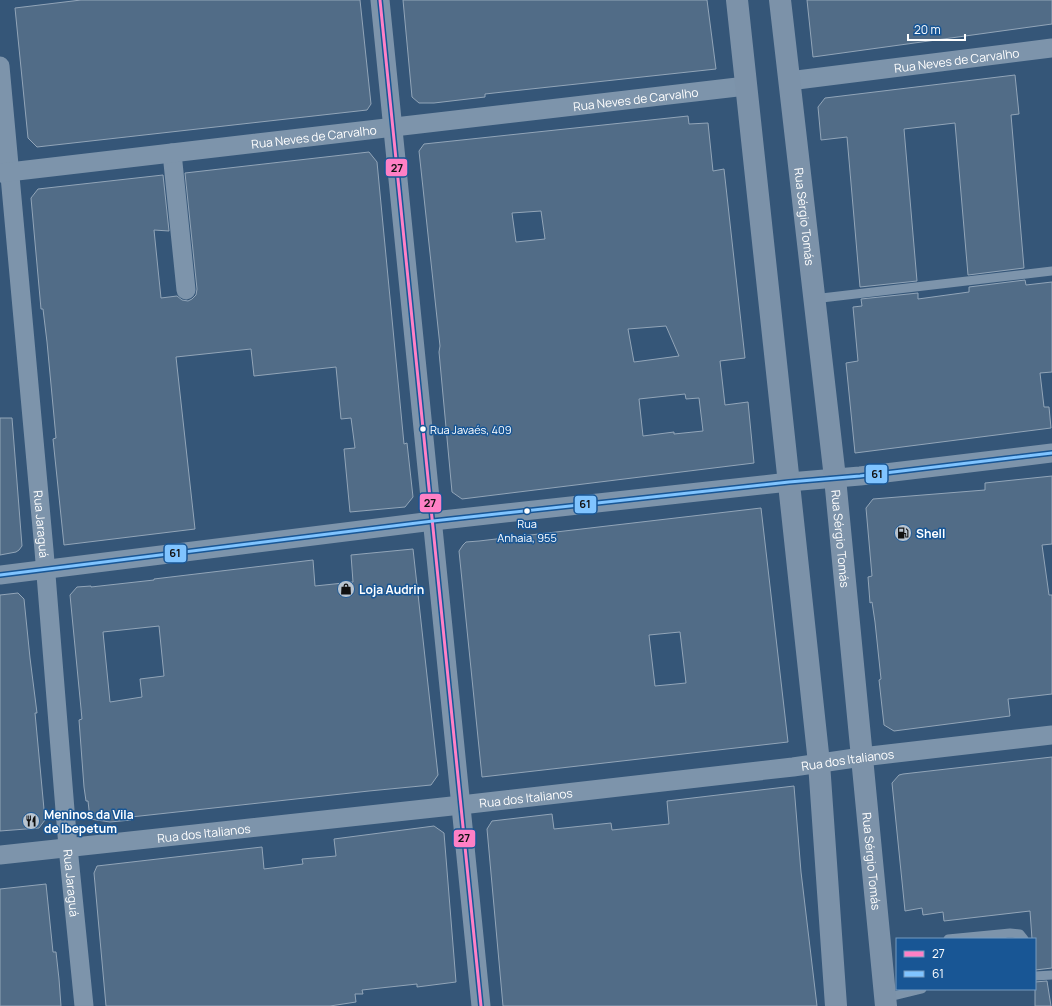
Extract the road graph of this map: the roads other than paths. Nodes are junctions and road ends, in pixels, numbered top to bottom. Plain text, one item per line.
1 (380, 0) edge
2 (737, 0) edge
3 (780, 0) edge
4 (1052, 48) edge
5 (0, 66) edge
6 (789, 81) junction
7 (746, 86) junction
8 (393, 128) junction
9 (172, 153) junction
10 (5, 172) edge
11 (1052, 271) edge
12 (186, 290) dead end
13 (813, 299) junction
14 (1052, 453) edge
15 (835, 478) junction
16 (789, 482) junction
17 (433, 521) junction
18 (46, 569) junction
19 (0, 574) edge
20 (1052, 735) edge
21 (862, 757) junction
22 (819, 763) junction
23 (461, 805) junction
24 (68, 847) junction
25 (0, 855) edge
26 (958, 938) edge
27 (1023, 938) edge
28 (1052, 975) edge
29 (1036, 976) edge
30 (919, 990) edge
31 (885, 1002) edge
32 (84, 1006) edge
33 (481, 1006) edge
34 (836, 1006) edge

1 - 8 street
2 - 7 main road
3 - 6 main road, Rua Sérgio Tomás
4 - 6 street, Rua Neves de Carvalho
5 - 10 street, Rua Jaraguá
6 - 13 main road, Rua Sérgio Tomás
7 - 8 street, Rua Neves de Carvalho
7 - 16 main road
8 - 9 street, Rua Neves de Carvalho
8 - 17 street
9 - 10 street, Rua Neves de Carvalho
9 - 12 street
10 - 18 street, Rua Jaraguá
11 - 13 lane
13 - 15 main road, Rua Sérgio Tomás
14 - 15 street
15 - 16 street
15 - 21 main road, Rua Sérgio Tomás
16 - 17 street
16 - 22 main road
17 - 18 street
17 - 23 street
18 - 19 street
18 - 24 street, Rua Jaraguá
20 - 21 street, Rua dos Italianos
21 - 22 street, Rua dos Italianos
21 - 31 main road, Rua Sérgio Tomás
22 - 23 street, Rua dos Italianos
22 - 34 main road
23 - 24 street, Rua dos Italianos
23 - 33 street
24 - 25 street, Rua dos Italianos
24 - 32 street, Rua Jaraguá
26 - 27 lane
28 - 29 lane
30 - 31 lane

